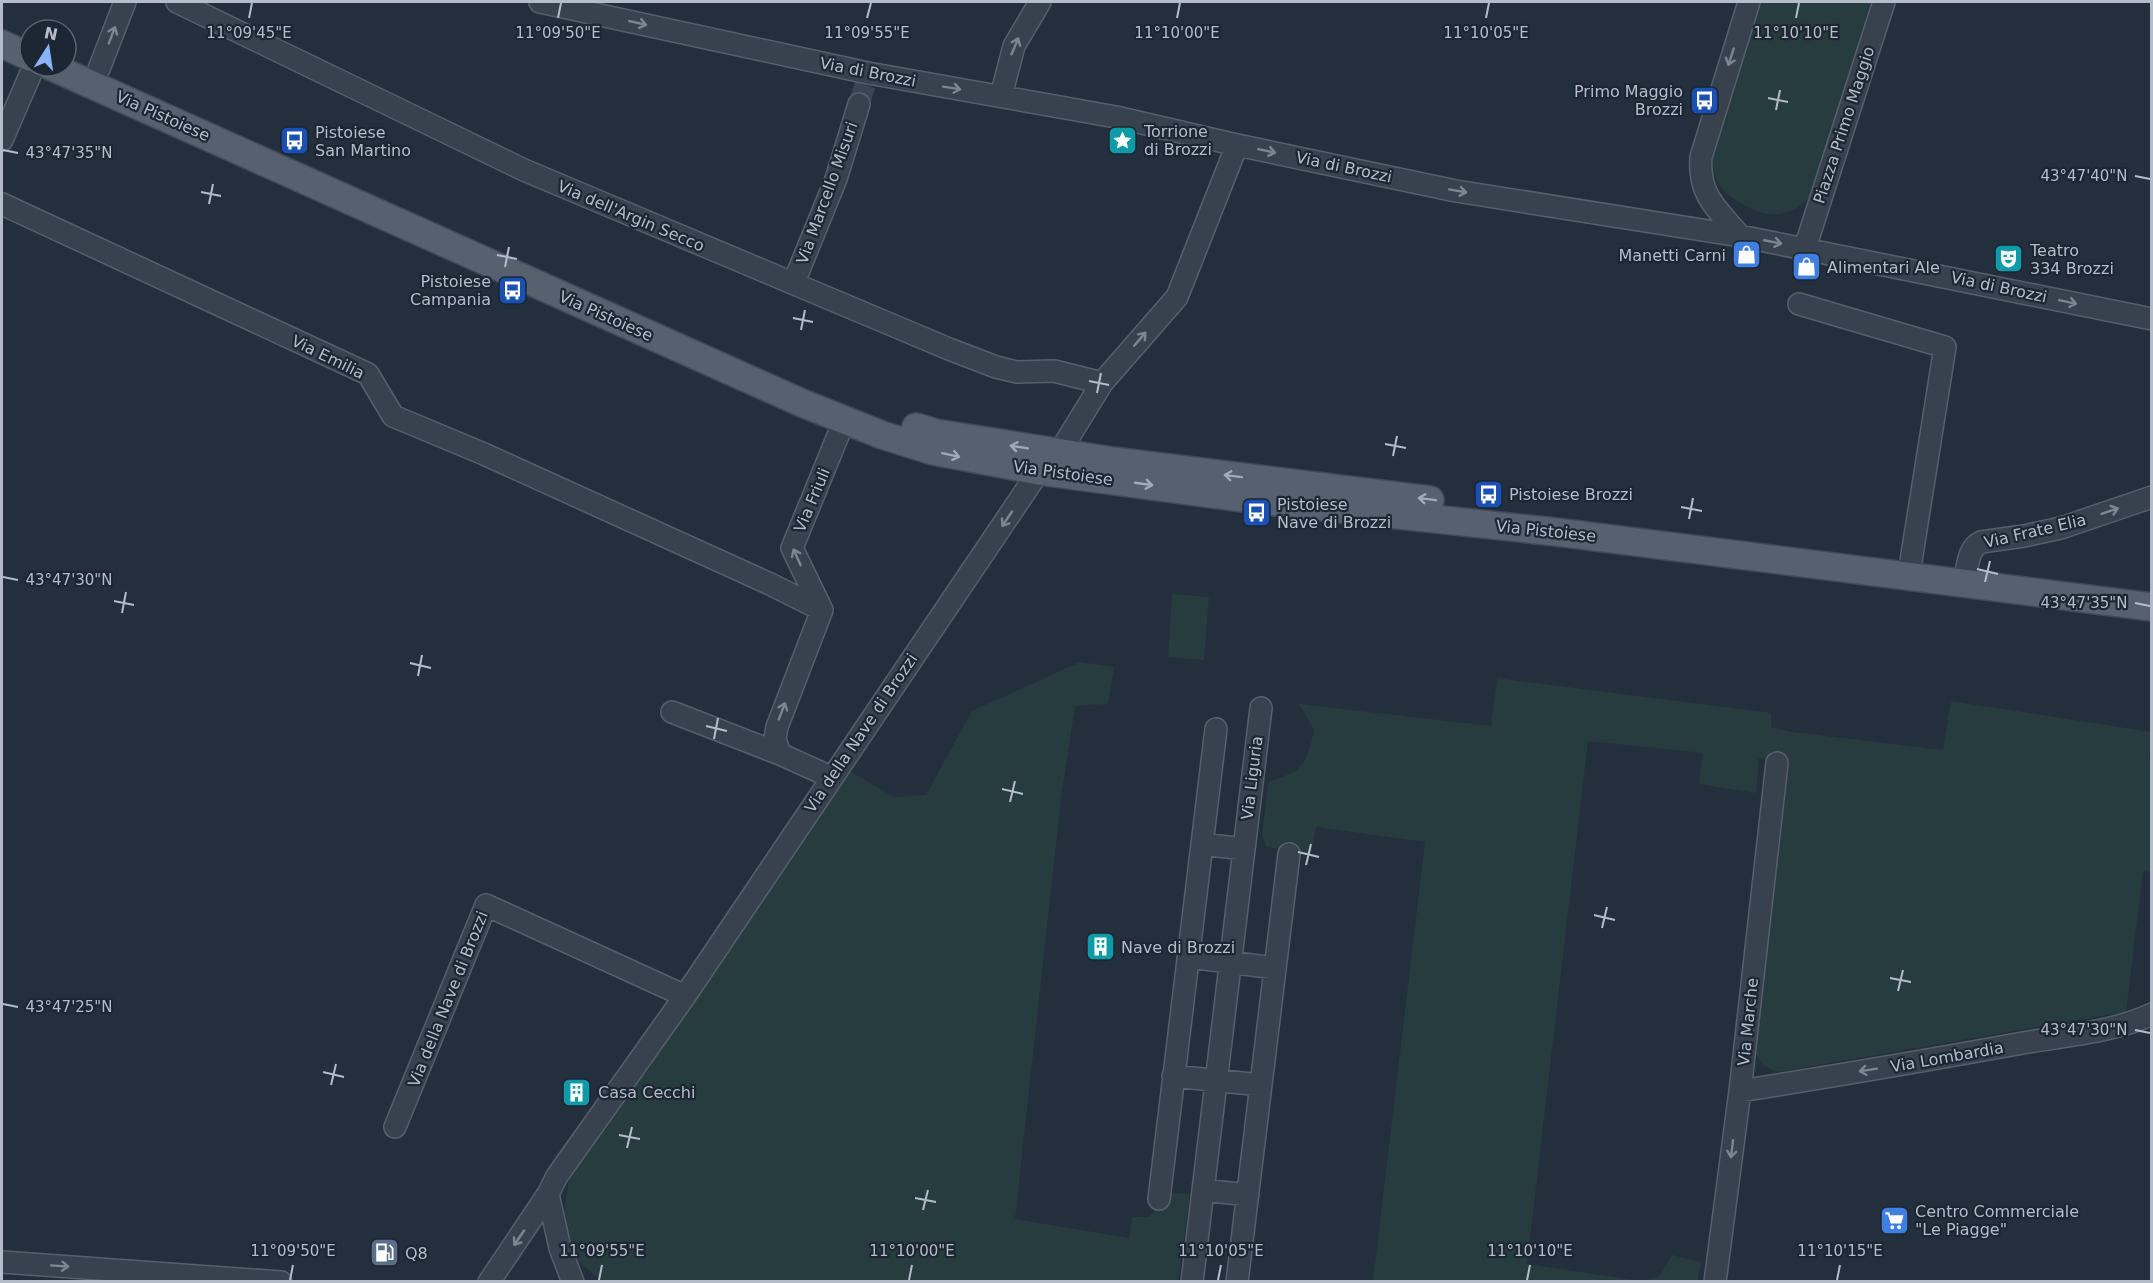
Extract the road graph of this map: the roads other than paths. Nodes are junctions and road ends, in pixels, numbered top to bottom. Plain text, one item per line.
1 (126, 2) edge
2 (177, 2) edge
3 (540, 2) edge
4 (1040, 2) edge
5 (1749, 2) edge
6 (1884, 2) edge
7 (2, 27) edge
8 (18, 34) edge
9 (2, 44) edge
10 (18, 51) edge
11 (78, 60) edge
12 (99, 69) junction
13 (29, 78) edge
14 (77, 78) edge
15 (864, 88) junction
16 (1001, 96) junction
17 (2, 140) edge
18 (1237, 145) junction
19 (2, 204) edge
20 (1740, 236) junction
21 (1805, 248) junction
22 (794, 282) junction
23 (1799, 304) dead end
24 (2151, 319) edge
25 (1102, 383) junction
26 (844, 422) junction
27 (1049, 462) junction
28 (2151, 496) edge
29 (1911, 561) junction
30 (1967, 567) junction
31 (2151, 590) edge
32 (2151, 607) edge
33 (822, 610) junction
34 (1261, 708) dead end
35 (672, 712) dead end
36 (1216, 729) dead end
37 (780, 754) junction
38 (1777, 763) dead end
39 (831, 777) junction
40 (1202, 844) junction
41 (1244, 849) junction
42 (1289, 854) dead end
43 (1188, 957) junction
44 (1230, 962) junction
45 (1275, 968) junction
46 (685, 996) junction
47 (2151, 1014) edge
48 (1173, 1076) junction
49 (1215, 1080) junction
50 (1261, 1085) junction
51 (1740, 1091) junction
52 (395, 1127) dead end
53 (1203, 1190) junction
54 (548, 1194) junction
55 (1248, 1195) junction
56 (1159, 1199) dead end
57 (2, 1262) edge
58 (281, 1281) edge
59 (489, 1281) edge
60 (573, 1281) edge
61 (1192, 1281) edge
62 (1237, 1281) edge
63 (1715, 1281) edge

12 -> 1 street
2 - 22 street, Via dell'Argin Secco
3 -> 15 street, Via di Brozzi
16 -> 4 street
5 -> 20 street
6 - 21 street, Piazza Primo Maggio
7 - 8 main road
9 - 10 main road
11 - 12 main road, Via Pistoiese
27 -> 12 main road, Via Pistoiese
13 - 17 street
14 - 26 main road, Via Pistoiese
15 -> 16 street, Via di Brozzi
15 - 22 street, Via Marcello Misuri
16 - 18 street, Via di Brozzi
18 -> 20 street, Via di Brozzi
25 -> 18 street, Via della Nave di Brozzi
19 - 33 street, Via Emilia
20 -> 21 street, Via di Brozzi
21 -> 24 street, Via di Brozzi
22 - 25 street, Via dell'Argin Secco
23 - 29 street
25 - 27 street, Via della Nave di Brozzi
26 -> 27 main road, Via Pistoiese
33 -> 26 street, Via Friuli
29 -> 27 main road, Via Pistoiese
27 -> 32 main road, Via Pistoiese
27 -> 39 street, Via della Nave di Brozzi
30 -> 28 street, Via Frate Elia
29 - 30 main road, Via Pistoiese
30 - 31 main road, Via Pistoiese
37 -> 33 street
34 - 41 street, Via Liguria
35 - 37 street
36 - 40 street
37 - 39 street
38 - 51 street, Via Marche
39 - 46 street, Via della Nave di Brozzi
40 - 41 street
40 - 43 street
41 - 44 street, Via Liguria
42 - 45 street
43 - 44 street
43 - 48 street
44 - 45 street
44 - 49 street, Via Liguria
45 - 50 street
46 - 52 street, Via della Nave di Brozzi
46 - 54 street, Via della Nave di Brozzi
47 -> 51 street, Via Lombardia
48 - 49 street
48 - 56 street
49 - 50 street
49 - 53 street, Via Liguria
50 - 55 street
51 -> 63 street, Via Marche
53 - 55 street
53 - 61 street, Via Liguria
54 -> 59 street, Via della Nave di Brozzi
54 - 60 street
55 - 62 street
57 -> 58 street

